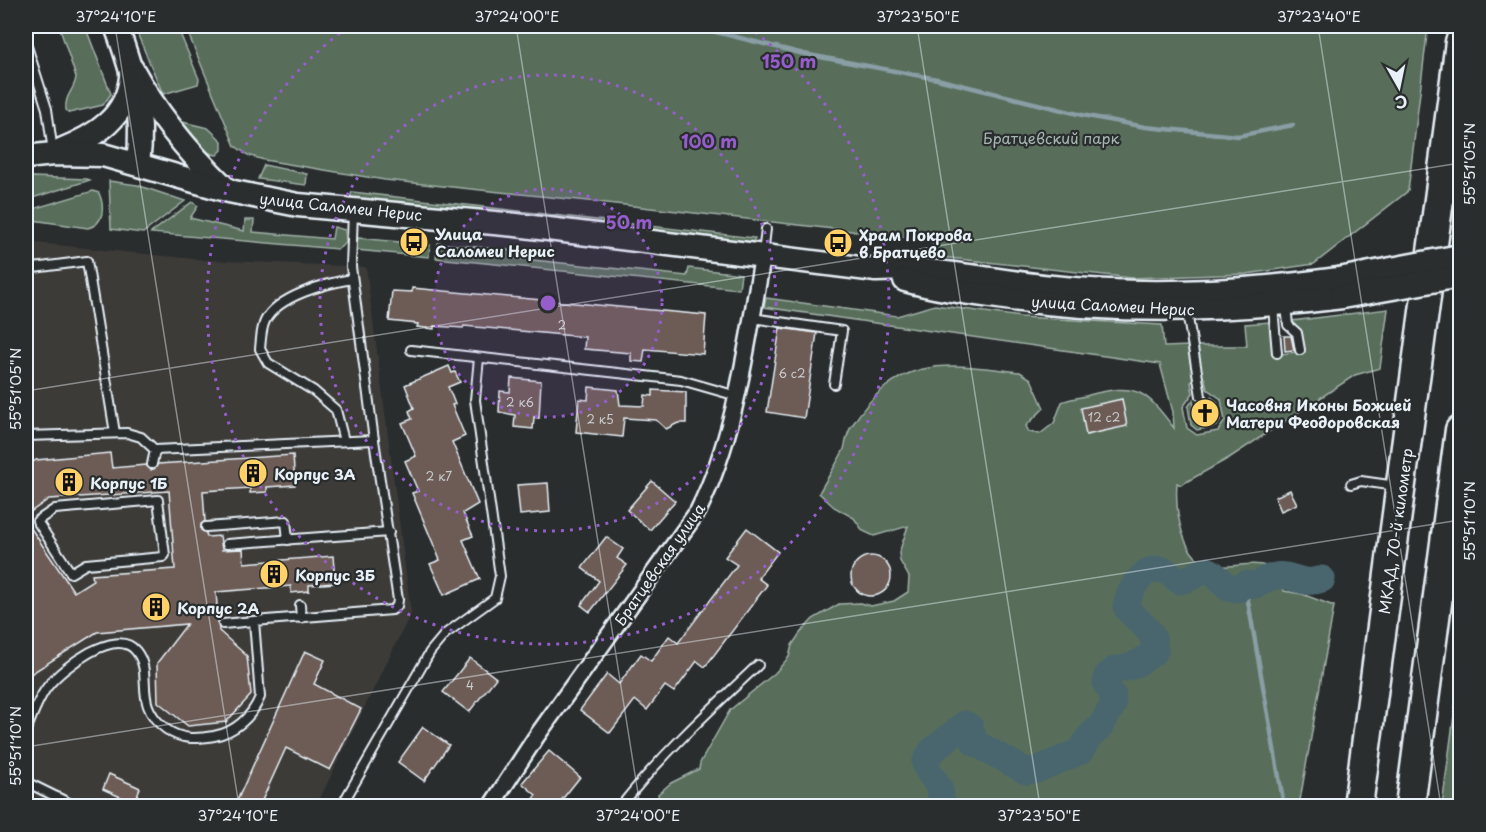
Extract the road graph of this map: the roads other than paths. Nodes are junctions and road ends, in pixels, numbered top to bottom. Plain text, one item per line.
1 (116, 26) edge
2 (1461, 42) edge
3 (26, 43) edge
4 (132, 69) junction
5 (53, 154) junction
6 (26, 157) edge
7 (138, 164) junction
8 (229, 191) junction
9 (353, 210) junction
10 (766, 229) dead end
11 (763, 255) junction
12 (1461, 256) edge
13 (26, 269) edge
14 (876, 270) junction
15 (1461, 276) edge
16 (352, 279) junction
17 (1340, 288) junction
18 (1279, 305) junction
19 (1187, 310) junction
20 (752, 318) junction
21 (411, 350) dead end
22 (1300, 350) dead end
23 (1277, 353) dead end
24 (480, 358) junction
25 (834, 384) dead end
26 (737, 396) junction
27 (1201, 396) dead end
28 (1461, 430) edge
29 (115, 433) junction
30 (26, 436) edge
31 (374, 440) junction
32 (344, 441) junction
33 (155, 450) junction
34 (152, 464) dead end
35 (1351, 484) dead end
36 (1401, 487) junction
37 (206, 527) dead end
38 (172, 529) dead end
39 (162, 530) junction
40 (389, 532) junction
41 (288, 540) junction
42 (227, 544) dead end
43 (300, 605) dead end
44 (301, 618) junction
45 (254, 621) junction
46 (223, 624) dead end
47 (758, 665) dead end
48 (26, 731) edge
49 (26, 782) edge
50 (346, 798) dead end
51 (75, 807) edge
52 (490, 807) edge
53 (621, 807) edge
54 (1358, 807) edge
55 (1410, 807) edge

1 - 4 main road
2 - 36 highway, МКАД, 70-й километр
3 - 5 lane
4 - 5 main road
4 - 7 main road
4 - 8 main road
5 - 6 main road, улица Саломеи Нерис
5 - 7 main road, улица Саломеи Нерис
7 - 8 main road, улица Саломеи Нерис
8 - 9 main road, улица Саломеи Нерис
9 - 11 main road, улица Саломеи Нерис
9 - 16 lane
10 - 11 lane
11 - 14 main road, улица Саломеи Нерис
11 - 20 street, Братцевская улица
12 - 17 main road, улица Саломеи Нерис, bridge
13 - 29 lane
14 - 17 main road, улица Саломеи Нерис
14 - 19 main road, улица Саломеи Нерис
15 - 17 main road, улица Саломеи Нерис, bridge
16 - 31 lane
16 - 32 lane
17 - 18 main road, улица Саломеи Нерис
18 - 19 main road, улица Саломеи Нерис
18 - 22 lane
18 - 23 lane
19 - 27 lane
20 - 25 lane
20 - 26 street, Братцевская улица
21 - 24 lane
24 - 26 lane
24 - 50 lane
26 - 52 street, Братцевская улица
28 - 55 highway
29 - 30 lane
29 - 33 lane
31 - 32 lane
31 - 40 lane
32 - 33 lane
33 - 34 lane
35 - 36 lane
36 - 54 highway, МКАД, 70-й километр
37 - 41 lane
38 - 39 lane
39 - 39 lane
40 - 41 lane
40 - 44 lane
41 - 42 lane
43 - 44 lane
44 - 45 lane
45 - 46 lane
45 - 48 lane
47 - 53 lane
49 - 51 lane

